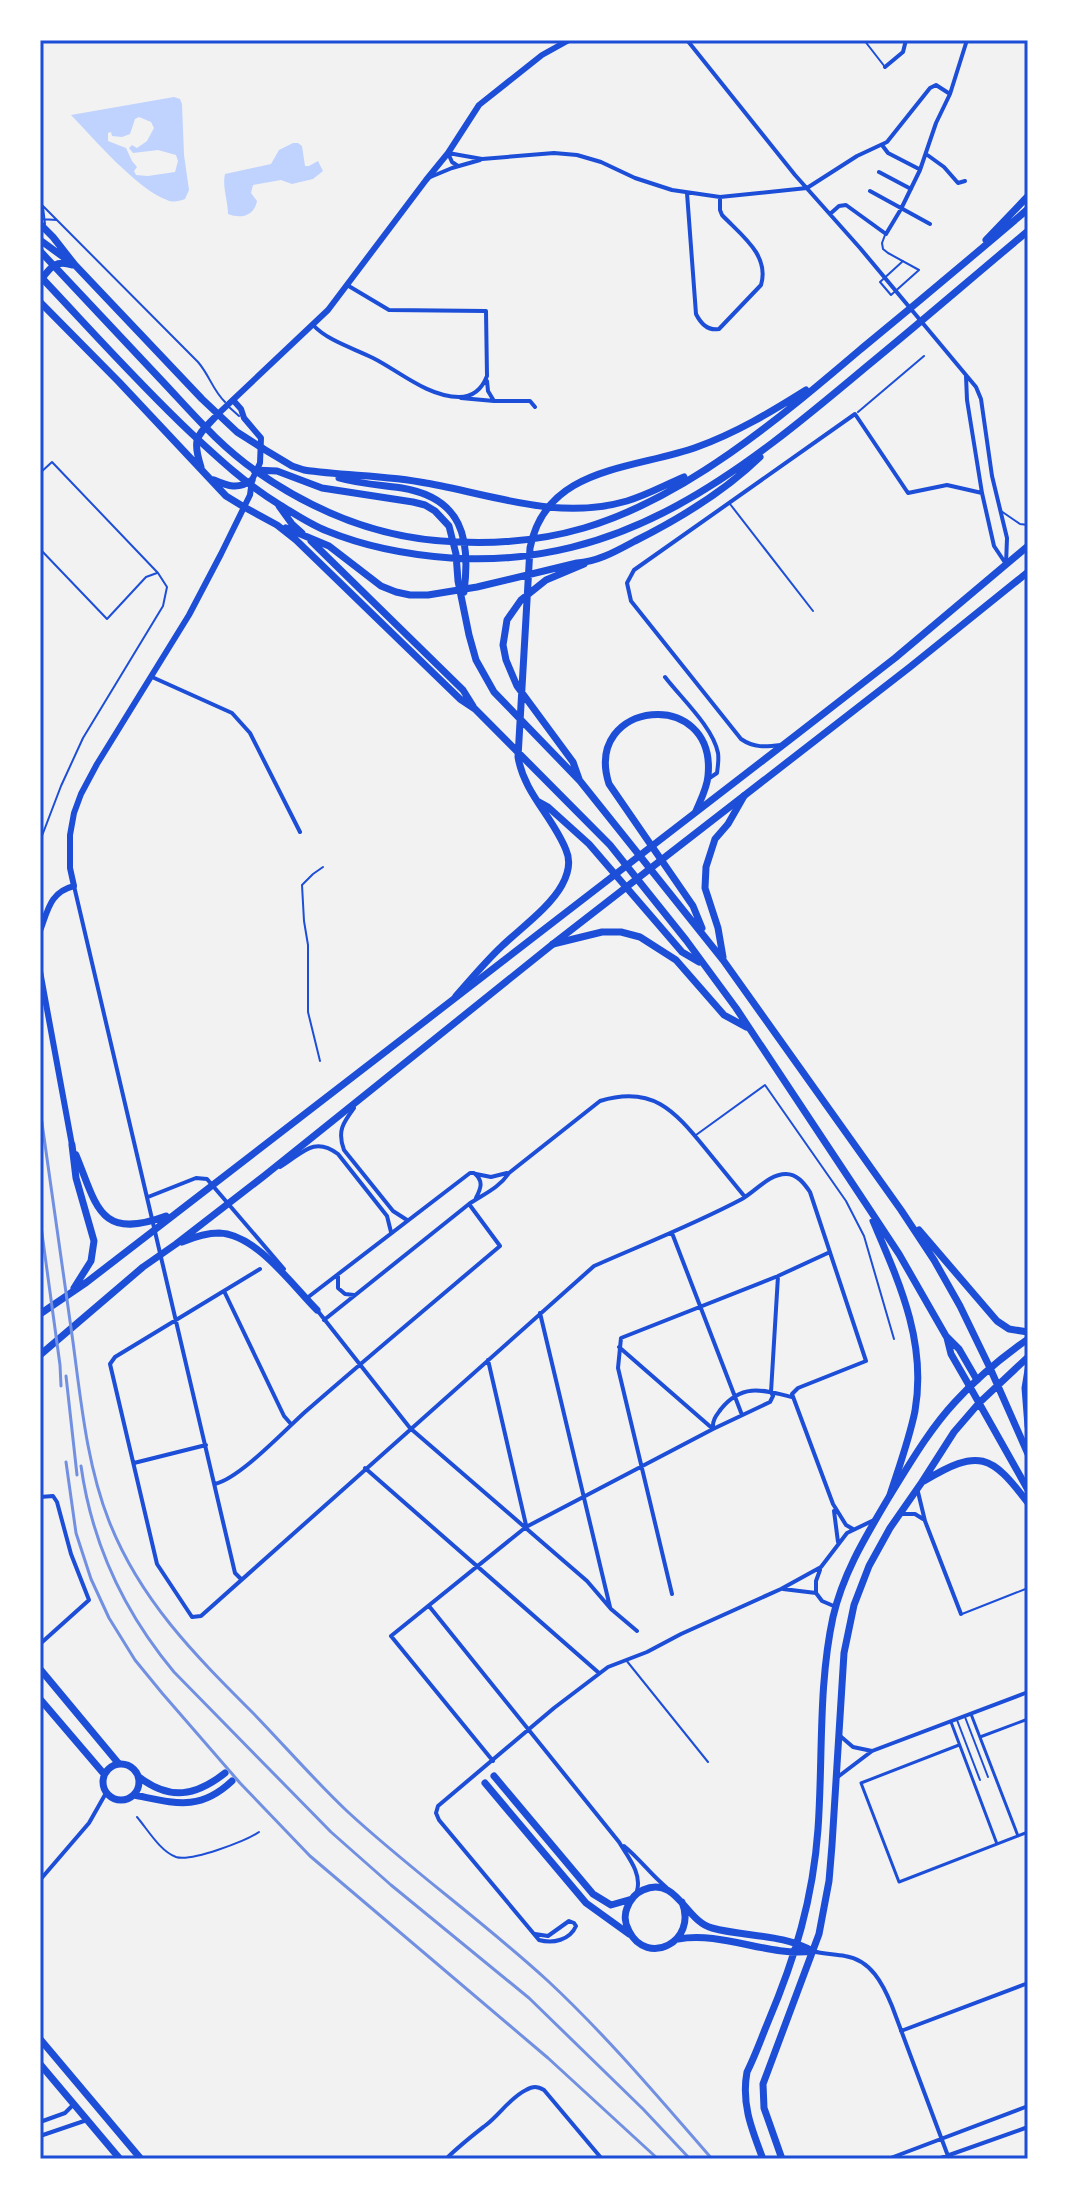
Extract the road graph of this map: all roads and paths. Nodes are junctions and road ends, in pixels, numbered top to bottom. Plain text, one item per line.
1 (569, 40) edge
2 (687, 40) edge
3 (864, 40) edge
4 (906, 40) edge
5 (967, 40) edge
6 (885, 67) joint
7 (950, 94) junction
8 (882, 145) junction
9 (448, 153) junction
10 (926, 154) junction
11 (482, 159) junction
12 (458, 166) junction
13 (920, 170) junction
14 (879, 172) dead end
15 (426, 180) junction
16 (965, 181) dead end
17 (807, 188) junction
18 (911, 189) junction
19 (870, 191) dead end
20 (687, 193) junction
21 (1028, 196) edge
22 (720, 197) junction
23 (42, 204) edge
24 (901, 209) junction
25 (1028, 209) edge
26 (830, 214) junction
27 (58, 220) junction
28 (930, 224) dead end
29 (42, 227) edge
30 (1028, 231) edge
31 (886, 234) junction
32 (40, 251) edge
33 (903, 261) junction
34 (75, 265) junction
35 (956, 270) junction
36 (40, 279) edge
37 (347, 285) junction
38 (40, 302) edge
39 (313, 325) junction
40 (924, 356) dead end
41 (487, 376) junction
42 (966, 376) junction
43 (829, 377) junction
44 (454, 397) junction
45 (494, 401) junction
46 (230, 403) junction
47 (535, 407) dead end
48 (218, 414) junction
49 (855, 414) junction
50 (776, 442) junction
51 (262, 448) junction
52 (711, 465) junction
53 (202, 469) junction
54 (254, 470) junction
55 (40, 473) edge
56 (326, 473) junction
57 (212, 479) junction
58 (252, 480) junction
59 (982, 493) junction
60 (729, 503) junction
61 (278, 504) junction
62 (244, 507) junction
63 (999, 510) junction
64 (277, 525) junction
65 (1028, 525) edge
66 (1028, 546) edge
67 (40, 549) edge
68 (586, 563) junction
69 (1006, 565) junction
70 (1028, 572) edge
71 (158, 573) junction
72 (1017, 580) junction
73 (463, 603) junction
74 (813, 611) dead end
75 (152, 677) junction
76 (665, 677) dead end
77 (475, 709) junction
78 (782, 745) junction
79 (708, 779) junction
80 (580, 781) junction
81 (744, 796) junction
82 (537, 801) junction
83 (696, 811) junction
84 (300, 832) dead end
85 (40, 841) edge
86 (323, 867) dead end
87 (74, 886) junction
88 (42, 918) edge
89 (40, 931) edge
90 (705, 937) junction
91 (553, 944) junction
92 (723, 960) junction
93 (705, 965) junction
94 (40, 971) edge
95 (456, 996) junction
96 (749, 1029) junction
97 (320, 1061) dead end
98 (362, 1096) junction
99 (695, 1135) junction
100 (72, 1145) joint
101 (474, 1173) junction
102 (509, 1173) junction
103 (80, 1176) junction
104 (264, 1176) junction
105 (148, 1197) junction
106 (745, 1197) junction
107 (475, 1200) junction
108 (469, 1204) junction
109 (866, 1204) junction
110 (901, 1210) junction
111 (175, 1213) junction
112 (407, 1220) junction
113 (391, 1232) junction
114 (672, 1233) junction
115 (176, 1244) junction
116 (830, 1252) junction
117 (260, 1269) dead end
118 (339, 1273) junction
119 (778, 1276) junction
120 (224, 1291) junction
121 (71, 1293) junction
122 (356, 1295) junction
123 (307, 1298) junction
124 (700, 1306) junction
125 (317, 1310) junction
126 (540, 1313) junction
127 (40, 1314) edge
128 (176, 1320) junction
129 (324, 1320) junction
130 (1028, 1332) edge
131 (946, 1336) junction
132 (894, 1339) dead end
133 (1028, 1339) edge
134 (619, 1347) junction
135 (40, 1355) edge
136 (1028, 1357) edge
137 (488, 1360) junction
138 (360, 1364) junction
139 (990, 1368) junction
140 (1028, 1370) edge
141 (977, 1380) junction
142 (998, 1385) junction
143 (970, 1387) junction
144 (771, 1392) junction
145 (735, 1396) junction
146 (792, 1397) junction
147 (979, 1403) junction
148 (742, 1415) junction
149 (291, 1424) junction
150 (1028, 1426) edge
151 (410, 1428) junction
152 (713, 1429) junction
153 (206, 1445) junction
154 (1028, 1454) edge
155 (134, 1463) junction
156 (641, 1467) junction
157 (365, 1468) junction
158 (922, 1482) junction
159 (215, 1484) junction
160 (917, 1490) junction
161 (1028, 1490) edge
162 (890, 1495) junction
163 (42, 1497) edge
164 (584, 1498) junction
165 (1028, 1503) edge
166 (833, 1504) junction
167 (898, 1515) junction
168 (874, 1520) junction
169 (925, 1521) junction
170 (526, 1527) junction
171 (853, 1529) junction
172 (838, 1543) junction
173 (477, 1567) junction
174 (821, 1567) junction
175 (242, 1579) junction
176 (1028, 1588) edge
177 (781, 1589) junction
178 (816, 1593) junction
179 (672, 1594) dead end
180 (854, 1605) junction
181 (429, 1606) junction
182 (836, 1607) junction
183 (611, 1609) junction
184 (961, 1614) joint
185 (637, 1631) dead end
186 (40, 1644) edge
187 (625, 1659) junction
188 (40, 1669) edge
189 (599, 1673) junction
190 (1028, 1692) edge
191 (40, 1699) edge
192 (971, 1714) junction
193 (965, 1716) junction
194 (957, 1719) junction
195 (1028, 1719) edge
196 (951, 1722) junction
197 (528, 1730) junction
198 (839, 1735) junction
199 (980, 1737) junction
200 (959, 1745) junction
201 (872, 1751) junction
202 (493, 1761) junction
203 (708, 1762) dead end
204 (119, 1764) junction
205 (225, 1773) dead end
206 (104, 1774) junction
207 (494, 1776) dead end
208 (139, 1777) junction
209 (988, 1777) dead end
210 (837, 1778) junction
211 (980, 1780) dead end
212 (232, 1781) dead end
213 (485, 1783) dead end
214 (106, 1793) junction
215 (134, 1795) junction
216 (137, 1817) dead end
217 (259, 1832) dead end
218 (1028, 1832) edge
219 (1018, 1836) junction
220 (619, 1842) junction
221 (997, 1844) junction
222 (40, 1880) edge
223 (673, 1893) junction
224 (634, 1896) junction
225 (682, 1902) junction
226 (535, 1934) junction
227 (630, 1935) junction
228 (678, 1939) junction
229 (798, 1942) junction
230 (812, 1951) junction
231 (795, 1953) junction
232 (1028, 1983) edge
233 (901, 2031) junction
234 (40, 2039) edge
235 (40, 2064) edge
236 (74, 2104) junction
237 (1028, 2106) edge
238 (87, 2120) junction
239 (40, 2122) edge
240 (1028, 2127) edge
241 (40, 2136) edge
242 (941, 2139) junction
243 (595, 2152) junction
244 (948, 2156) junction
245 (120, 2159) edge
246 (141, 2159) edge
247 (446, 2159) edge
248 (594, 2159) edge
249 (602, 2159) edge
250 (763, 2159) edge
251 (782, 2159) edge
252 (888, 2159) edge
253 (938, 2159) edge

1 - 9 main road
2 - 17 street
3 - 6 lane
4 - 6 street
5 - 7 street
7 - 8 street
7 - 10 street
8 - 13 street
8 - 17 street
9 - 11 street
9 - 12 street
9 - 15 main road
10 - 13 street
10 - 16 street
11 - 12 street
11 - 20 street
12 - 15 street
13 - 18 street
14 - 18 street
15 - 37 main road
17 - 22 street
17 - 26 street
18 - 24 street
19 - 24 street
20 - 22 street
20 - 22 street
21 - 35 main road
23 - 27 lane
23 - 29 lane
24 - 28 street
24 - 31 street
25 - 35 main road
26 - 31 street
26 - 42 street
27 - 29 lane
27 - 46 lane
29 - 34 main road
30 - 50 main road
31 - 33 lane
32 - 54 main road
33 - 33 lane
34 - 36 main road
34 - 48 main road
35 - 43 main road
36 - 61 main road
37 - 39 main road
37 - 41 street
38 - 53 main road
39 - 44 street
39 - 46 main road
40 - 49 lane
41 - 44 street
41 - 45 street
42 - 59 street
42 - 63 street
43 - 52 main road
43 - 82 main road
44 - 45 street
45 - 47 street
46 - 48 main road
46 - 51 main road
48 - 51 main road
48 - 53 main road
49 - 59 street
49 - 60 street
50 - 61 main road
50 - 68 main road
51 - 56 main road
51 - 58 main road
52 - 54 main road
52 - 56 main road
53 - 57 main road
54 - 73 main road
55 - 71 lane
56 - 73 main road
57 - 58 main road
57 - 62 main road
58 - 62 main road
59 - 69 street
60 - 74 lane
60 - 78 street
61 - 77 main road
62 - 64 main road
62 - 75 main road
63 - 65 lane
63 - 69 street
64 - 68 main road
64 - 77 main road
66 - 69 main road
67 - 71 lane
68 - 80 main road
69 - 72 main road
69 - 78 main road
70 - 72 main road
71 - 85 lane
72 - 81 main road
73 - 80 main road
75 - 84 street
75 - 87 main road
76 - 79 street
77 - 93 main road
78 - 83 main road
79 - 83 main road
79 - 90 main road
80 - 90 main road
81 - 91 main road
81 - 92 main road
82 - 93 main road
82 - 95 main road
83 - 95 main road
86 - 97 lane
87 - 88 main road
87 - 105 street
88 - 89 main road
90 - 92 main road
91 - 96 main road
91 - 98 main road
92 - 110 main road
93 - 96 main road
94 - 100 main road
95 - 111 main road
96 - 109 main road
98 - 104 main road
98 - 112 street
99 - 102 street
99 - 106 street
99 - 132 lane
100 - 103 main road
101 - 102 street
101 - 107 street
101 - 112 street
102 - 107 street
103 - 111 main road
103 - 121 main road
104 - 113 street
104 - 115 main road
105 - 123 street
105 - 128 street
106 - 114 street
106 - 116 street
107 - 108 street
108 - 122 street
108 - 138 street
109 - 131 main road
109 - 162 main road
110 - 130 main road
110 - 139 main road
111 - 121 main road
112 - 113 street
113 - 118 street
114 - 124 street
114 - 126 street
115 - 125 main road
115 - 135 main road
116 - 119 street
116 - 146 street
117 - 120 street
118 - 122 street
118 - 123 street
119 - 124 street
119 - 144 street
120 - 128 street
120 - 149 street
121 - 127 main road
122 - 129 street
123 - 125 street
124 - 134 street
124 - 145 street
125 - 129 street
126 - 137 street
126 - 164 street
128 - 153 street
128 - 155 street
129 - 138 street
131 - 141 main road
131 - 143 main road
133 - 139 main road
134 - 152 street
134 - 156 street
136 - 142 main road
137 - 151 street
137 - 170 street
138 - 149 street
138 - 151 street
139 - 141 main road
139 - 142 main road
140 - 150 main road
141 - 142 main road
141 - 143 main road
142 - 147 main road
142 - 154 main road
143 - 147 main road
143 - 162 main road
144 - 145 street
144 - 146 street
144 - 148 street
145 - 148 street
145 - 152 street
146 - 166 street
147 - 158 main road
147 - 161 main road
148 - 152 street
149 - 159 street
151 - 157 street
151 - 170 street
152 - 156 street
153 - 155 street
153 - 159 street
155 - 175 street
156 - 164 street
156 - 179 street
157 - 173 street
157 - 175 street
158 - 160 main road
158 - 165 main road
159 - 175 street
160 - 167 main road
160 - 169 street
162 - 168 main road
163 - 186 street
164 - 170 street
164 - 183 street
166 - 171 street
166 - 172 street
167 - 169 street
167 - 180 main road
168 - 171 street
168 - 182 main road
169 - 184 street
170 - 173 street
170 - 183 street
171 - 172 street
172 - 174 street
173 - 181 street
173 - 189 street
174 - 177 street
174 - 178 street
176 - 184 lane
177 - 178 street
177 - 187 street
178 - 182 street
180 - 182 main road
180 - 198 main road
181 - 197 street
181 - 202 street
182 - 229 main road
183 - 185 street
187 - 189 street
187 - 203 lane
188 - 204 main road
189 - 197 street
190 - 192 street
191 - 206 main road
192 - 193 street
192 - 199 street
193 - 194 street
193 - 209 lane
194 - 196 street
194 - 211 lane
195 - 199 street
196 - 200 street
196 - 201 street
197 - 202 street
197 - 220 street
198 - 201 street
198 - 210 main road
199 - 219 street
200 - 221 street
200 - 221 street
201 - 210 street
202 - 226 street
204 - 206 main road
204 - 208 main road
205 - 208 main road
206 - 214 main road
207 - 224 main road
208 - 215 main road
210 - 230 main road
212 - 215 main road
213 - 227 main road
214 - 215 main road
214 - 222 street
216 - 217 lane
218 - 219 street
219 - 221 street
220 - 223 street
220 - 224 street
223 - 224 main road
223 - 225 main road
224 - 227 main road
225 - 228 main road
225 - 229 main road
226 - 226 street
227 - 228 main road
228 - 231 main road
229 - 230 main road
229 - 231 main road
230 - 231 main road
230 - 233 street
230 - 251 main road
231 - 250 main road
232 - 233 street
233 - 242 street
234 - 246 main road
235 - 236 main road
236 - 238 main road
236 - 239 street
237 - 242 street
238 - 241 street
238 - 245 main road
240 - 244 street
242 - 244 street
242 - 252 street
243 - 247 street
243 - 248 street
243 - 249 street
244 - 253 street

